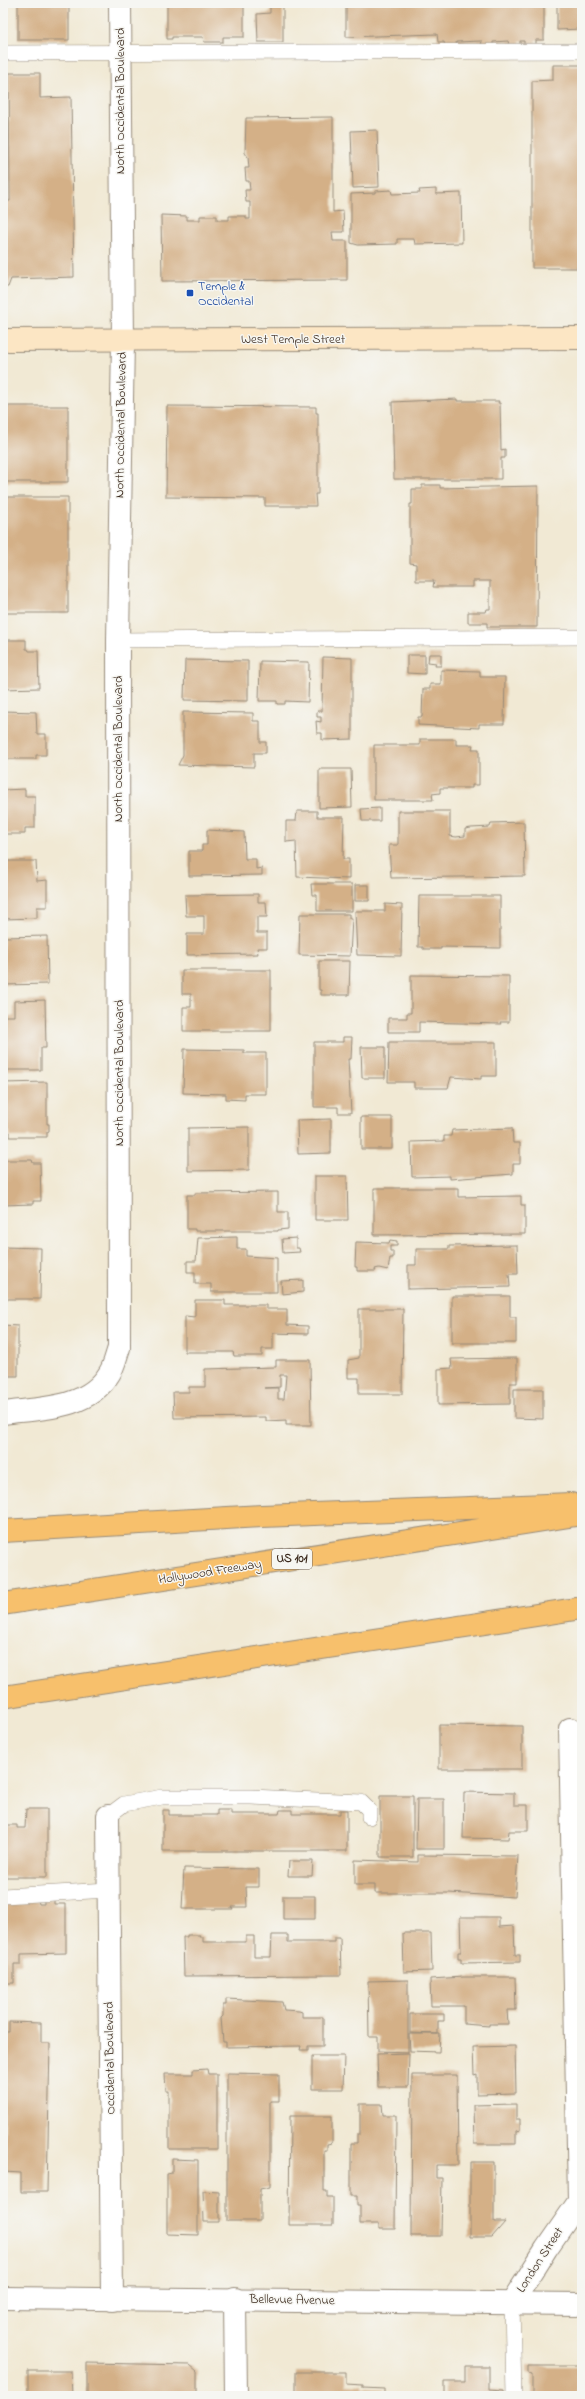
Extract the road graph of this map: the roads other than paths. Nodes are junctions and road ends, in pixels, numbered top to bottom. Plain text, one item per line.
1 (120, 3) edge
2 (582, 51) edge
3 (3, 53) edge
4 (120, 53) junction
5 (582, 338) edge
6 (3, 340) edge
7 (123, 340) junction
8 (582, 638) edge
9 (118, 640) junction
10 (3, 1412) edge
11 (582, 1503) edge
12 (582, 1514) edge
13 (3, 1531) edge
14 (3, 1604) edge
15 (582, 1608) edge
16 (3, 1698) edge
17 (570, 1729) dead end
18 (108, 1816) joint
19 (369, 1817) dead end
20 (109, 1890) junction
21 (3, 1896) edge
22 (581, 2199) edge
23 (3, 2298) edge
24 (235, 2299) junction
25 (112, 2300) junction
26 (512, 2303) junction
27 (582, 2304) edge
28 (236, 2396) edge
29 (514, 2396) edge

1 - 4 street, North Occidental Boulevard
2 - 4 lane
3 - 4 lane
4 - 7 street, North Occidental Boulevard
5 - 7 main road, West Temple Street
6 - 7 main road, West Temple Street
7 - 9 street, North Occidental Boulevard
8 - 9 lane
9 - 10 street, North Occidental Boulevard
11 - 13 highway
12 - 14 highway, Hollywood Freeway / US 101
15 - 16 highway
17 - 22 street
18 - 19 lane
18 - 20 street, Occidental Boulevard
20 - 21 lane
20 - 25 street, Occidental Boulevard
22 - 26 street, London Street
23 - 25 street, Bellevue Avenue
24 - 25 street, Bellevue Avenue
24 - 26 street, Bellevue Avenue
24 - 28 street
26 - 27 street, Bellevue Avenue
26 - 29 lane

